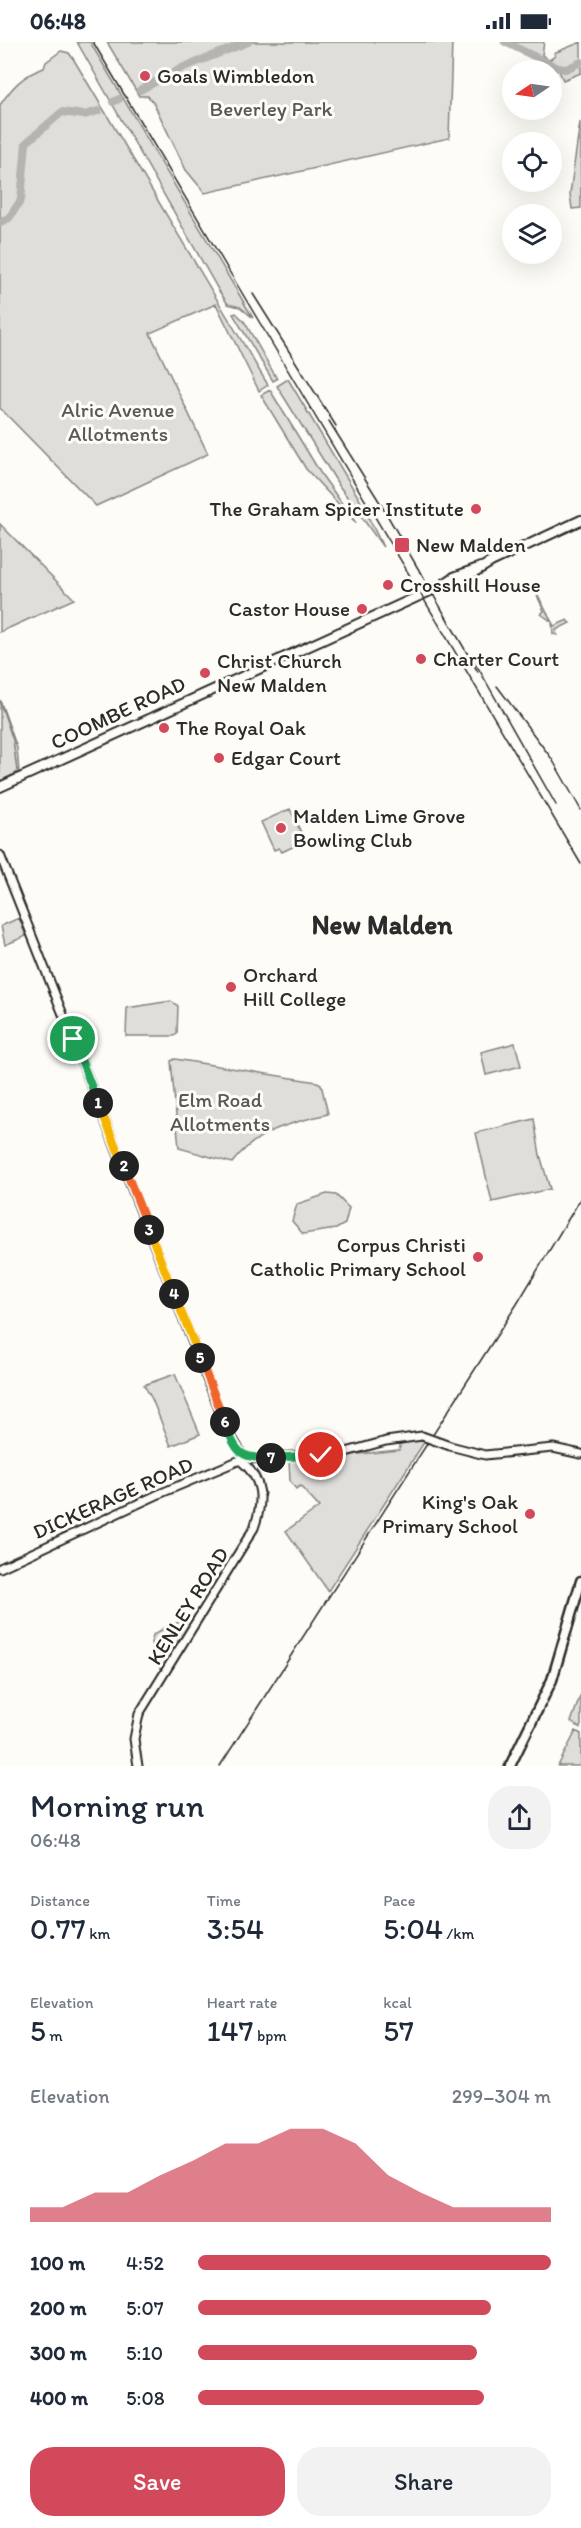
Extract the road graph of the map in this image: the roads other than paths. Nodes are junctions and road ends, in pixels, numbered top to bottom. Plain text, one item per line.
1 (581, 520) edge
2 (0, 787) edge
3 (0, 855) edge
4 (581, 1454) edge
5 (245, 1460) junction
6 (0, 1568) edge
7 (581, 1581) edge
8 (138, 1766) edge
9 (510, 1766) edge

1 - 2 main road, COOMBE ROAD
3 - 5 street, KENLEY ROAD
4 - 5 street, DICKERAGE ROAD, bridge
5 - 6 street, DICKERAGE ROAD
5 - 8 street, KENLEY ROAD
7 - 9 main road

